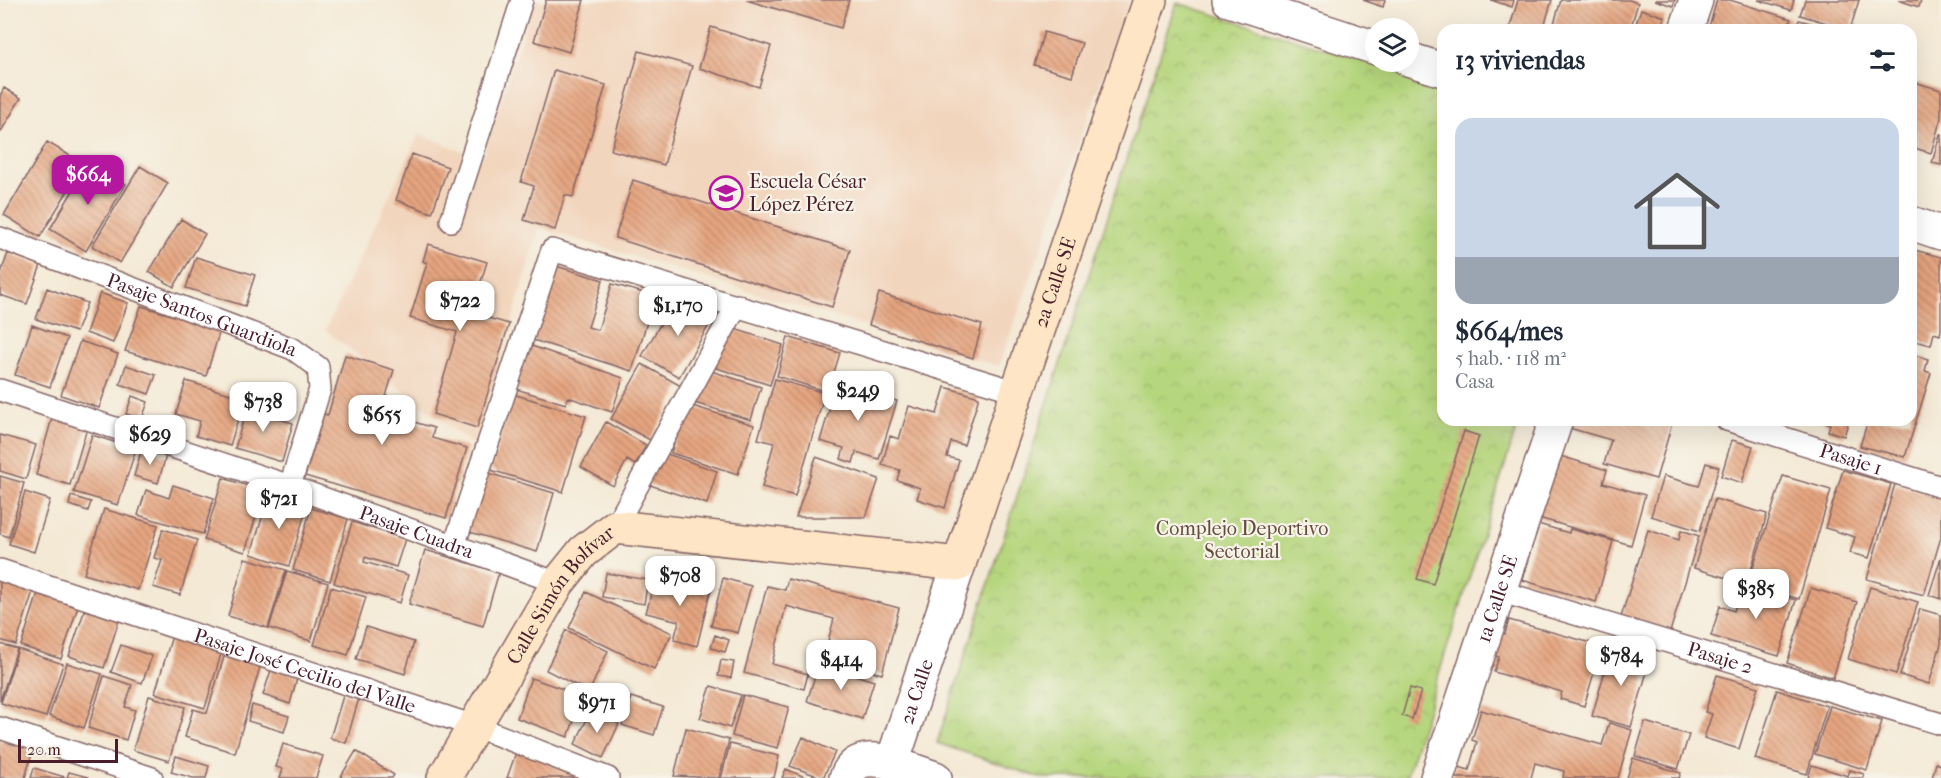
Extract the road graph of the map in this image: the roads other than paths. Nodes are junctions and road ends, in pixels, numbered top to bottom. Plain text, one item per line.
1 (522, 0) edge
2 (1150, 0) edge
3 (1229, 0) edge
4 (1696, 0) edge
5 (1688, 24) edge
6 (1365, 44) edge
7 (1419, 62) edge
8 (1437, 68) edge
9 (452, 221) dead end
10 (1917, 225) edge
11 (1941, 233) edge
12 (0, 238) edge
13 (736, 305) junction
14 (0, 390) edge
15 (1016, 391) junction
16 (1554, 426) edge
17 (1746, 426) edge
18 (290, 486) junction
19 (1941, 487) edge
20 (615, 527) junction
21 (454, 546) junction
22 (959, 564) junction
23 (0, 570) edge
24 (558, 583) junction
25 (1499, 591) junction
26 (1941, 724) edge
27 (477, 727) junction
28 (0, 728) edge
29 (892, 764) junction
30 (152, 778) edge
31 (444, 778) edge
32 (608, 778) edge
33 (846, 778) edge
34 (935, 778) edge
35 (1437, 778) edge

1 - 9 lane
2 - 15 street, 2a Calle SE
3 - 6 street
4 - 5 street
7 - 8 street
10 - 11 street
12 - 18 lane, Pasaje Santos Guardiola
13 - 15 lane
13 - 20 lane
13 - 21 lane
14 - 18 lane, Pasaje Cuadra
15 - 22 street, 2a Calle SE
16 - 25 street, 1a Calle SE
17 - 19 lane, Pasaje 1
18 - 21 lane, Pasaje Cuadra
20 - 22 street, Calle Simón Bolívar
20 - 24 street, Calle Simón Bolívar
21 - 24 lane, Pasaje Cuadra
22 - 29 street, 2a Calle
23 - 27 lane, Pasaje José Cecilio del Valle
24 - 27 street, Calle Simón Bolívar
25 - 26 lane, Pasaje 2
25 - 35 street, 1a Calle SE
27 - 31 street, Calle Simón Bolívar
27 - 32 lane, Pasaje José Cecilio del Valle
28 - 30 lane
29 - 33 street
29 - 34 street

